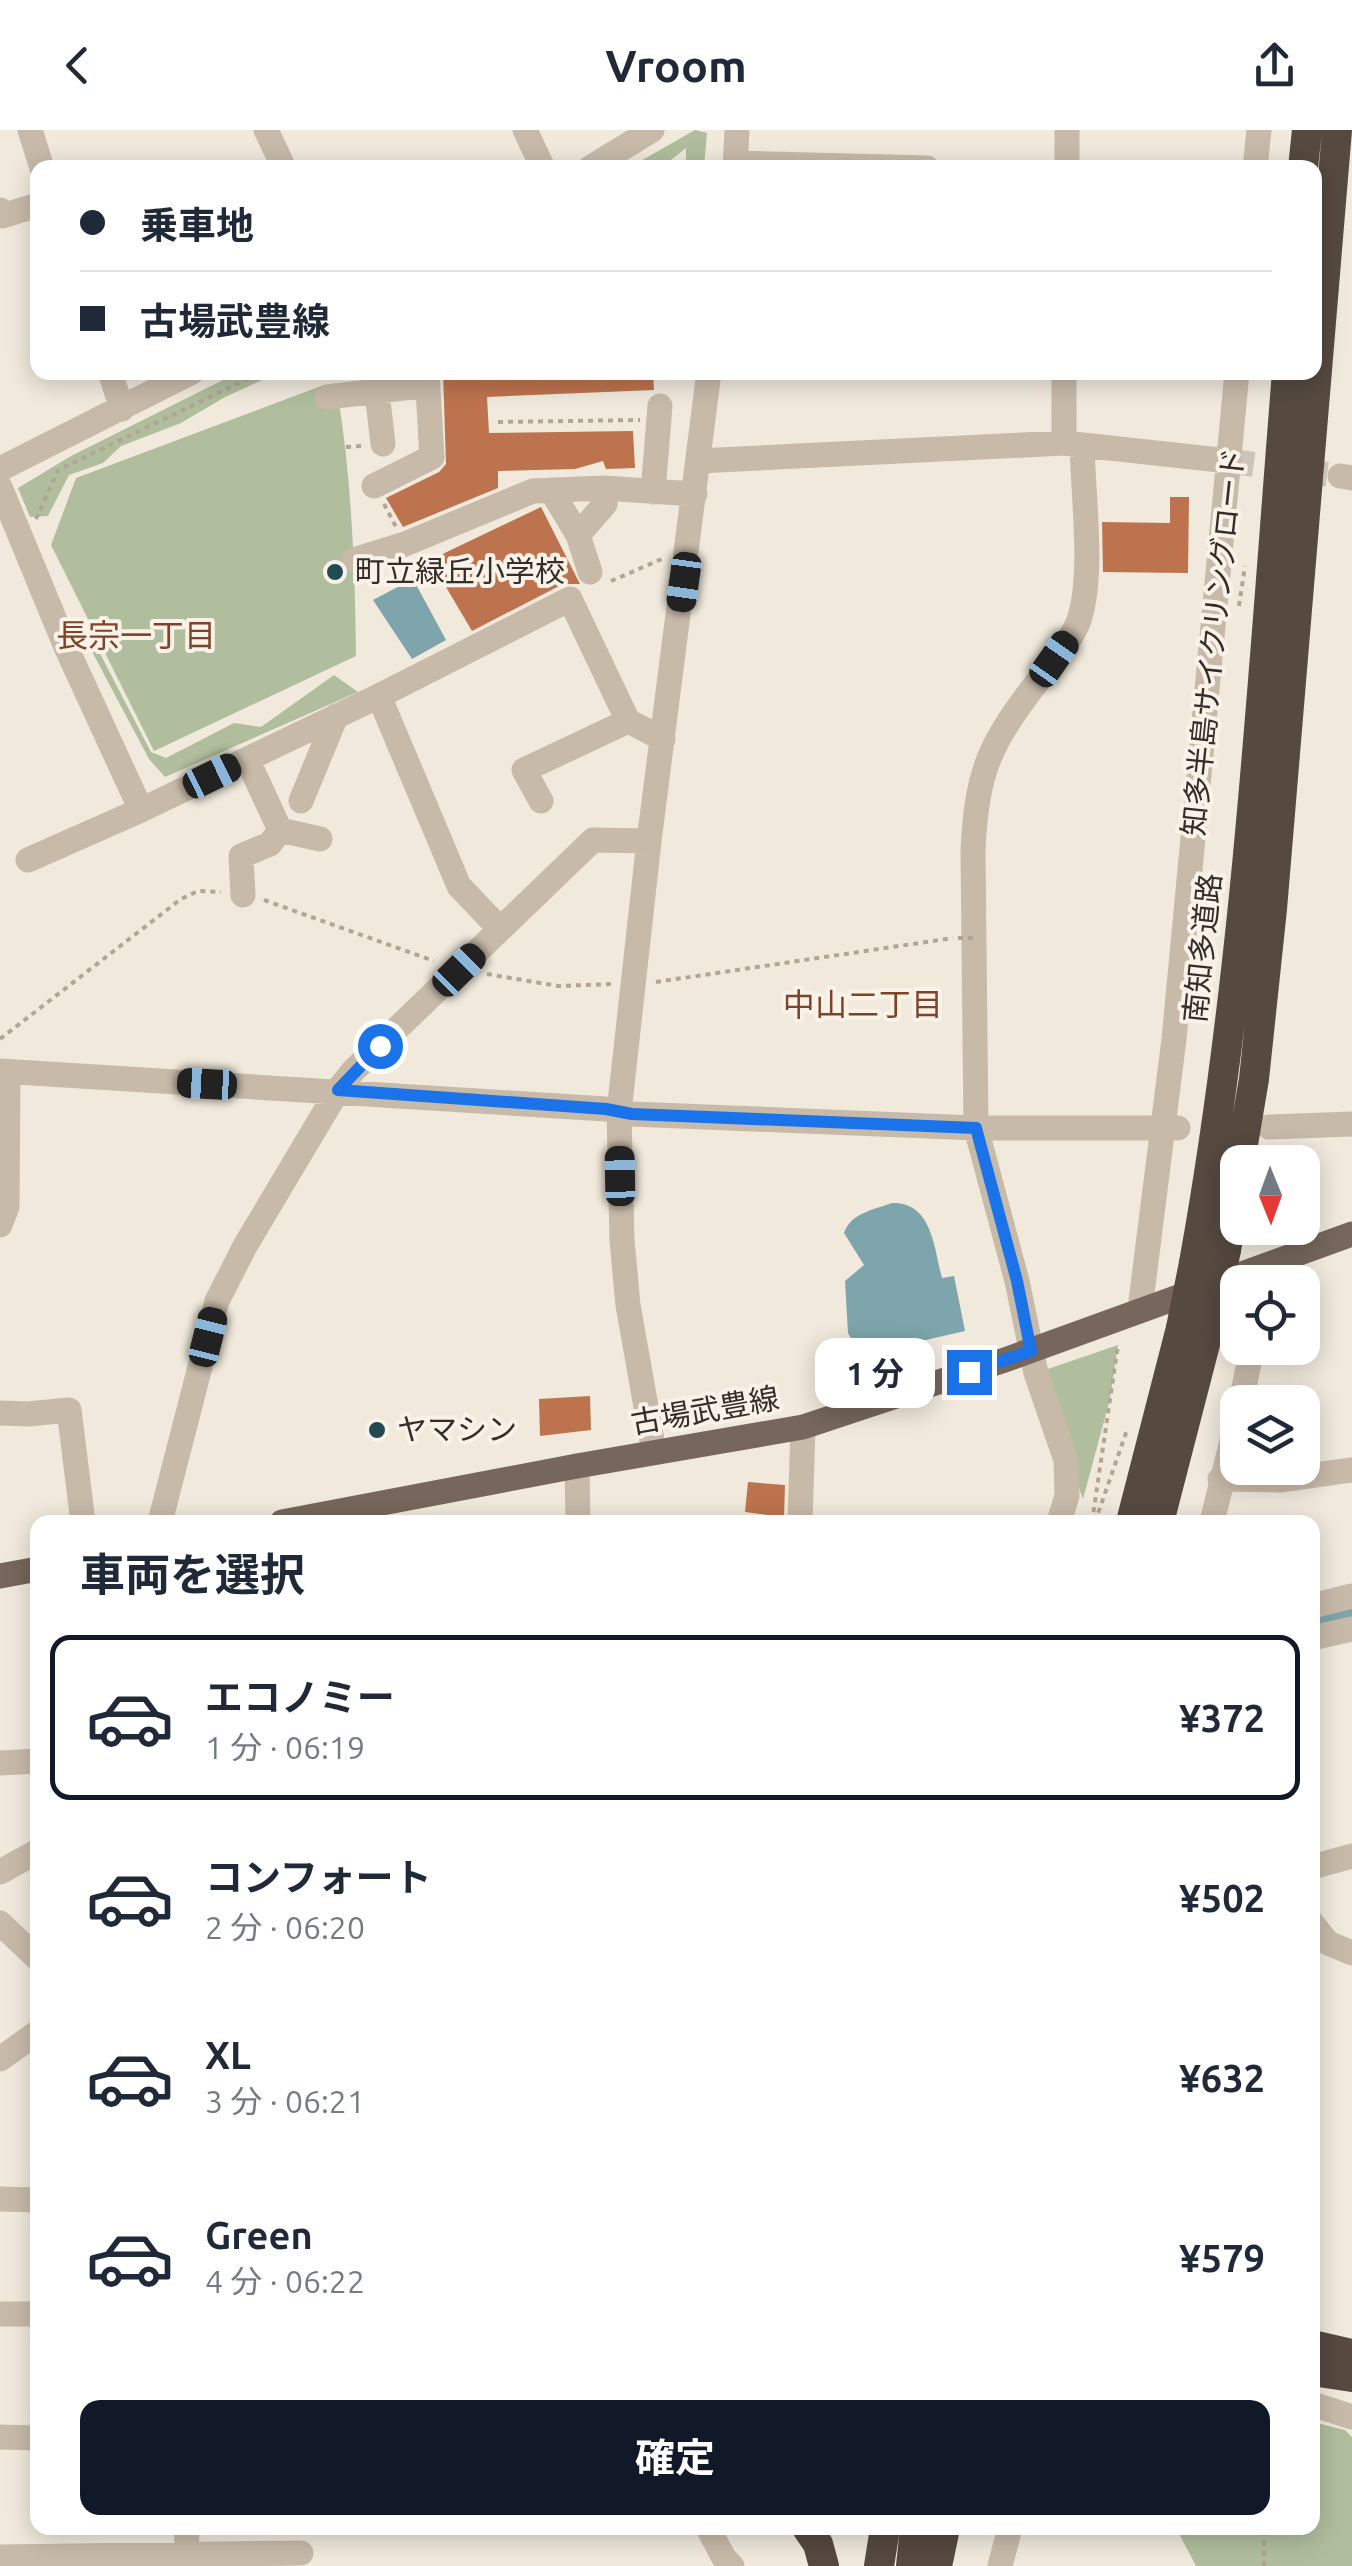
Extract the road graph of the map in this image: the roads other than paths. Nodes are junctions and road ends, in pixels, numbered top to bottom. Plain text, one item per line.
1 (30, 130) edge
2 (266, 130) edge
3 (525, 130) edge
4 (737, 130) edge
5 (1068, 130) edge
6 (1259, 130) edge
7 (1306, 130) edge
8 (1337, 130) edge
9 (640, 133) edge
10 (39, 160) edge
11 (280, 160) edge
12 (538, 160) edge
13 (601, 160) edge
14 (735, 160) edge
15 (1067, 160) edge
16 (1257, 160) edge
17 (1304, 160) edge
18 (30, 207) edge
19 (0, 210) edge
20 (1322, 310) edge
21 (113, 380) edge
22 (177, 380) edge
23 (412, 380) edge
24 (428, 380) edge
25 (708, 380) edge
26 (1065, 380) edge
27 (1236, 380) edge
28 (1286, 380) edge
29 (1316, 380) edge
30 (380, 382) edge
31 (327, 398) dead end
32 (122, 409) junction
33 (660, 413) road end
34 (383, 444) dead end
35 (1073, 444) junction
36 (698, 461) junction
37 (1229, 461) junction
38 (0, 468) edge
39 (374, 486) road end
40 (0, 487) edge
41 (602, 488) junction
42 (552, 490) junction
43 (652, 492) junction
44 (694, 494) junction
45 (578, 535) junction
46 (354, 560) dead end
47 (590, 572) dead end
48 (380, 696) junction
49 (336, 716) junction
50 (628, 721) junction
51 (663, 739) junction
52 (247, 759) junction
53 (301, 800) dead end
54 (541, 801) dead end
55 (141, 810) junction
56 (280, 830) junction
57 (320, 839) dead end
58 (649, 841) junction
59 (28, 860) dead end
60 (243, 895) road end
61 (500, 929) junction
62 (4, 1072) edge
63 (338, 1090) junction
64 (619, 1112) junction
65 (1352, 1124) edge
66 (976, 1128) junction
67 (1170, 1128) junction
68 (1270, 1128) dead end
69 (1243, 1145) edge
70 (0, 1225) edge
71 (1352, 1234) edge
72 (1227, 1245) edge
73 (1279, 1265) edge
74 (1220, 1286) edge
75 (1140, 1309) junction
76 (1031, 1351) junction
77 (0, 1412) edge
78 (804, 1427) junction
79 (654, 1452) junction
80 (577, 1466) junction
81 (1352, 1470) edge
82 (1320, 1474) edge
83 (1220, 1479) edge
84 (82, 1515) edge
85 (162, 1515) edge
86 (319, 1515) edge
87 (578, 1515) edge
88 (800, 1515) edge
89 (1060, 1515) edge
90 (1134, 1515) edge
91 (1160, 1515) edge
92 (1213, 1515) edge
93 (30, 1570) edge
94 (0, 1576) edge
95 (1352, 1596) edge
96 (1320, 1604) edge
97 (1352, 1628) edge
98 (1320, 1636) edge
99 (30, 1761) edge
100 (0, 1763) edge
101 (30, 1855) edge
102 (1352, 1856) edge
103 (1320, 1865) edge
104 (0, 1872) edge
105 (0, 1923) edge
106 (1320, 1934) edge
107 (30, 1951) edge
108 (1352, 1953) edge
109 (30, 2038) edge
110 (0, 2059) edge
111 (0, 2199) edge
112 (30, 2200) edge
113 (0, 2314) edge
114 (30, 2314) edge
115 (1320, 2341) edge
116 (1320, 2349) edge
117 (1350, 2362) edge
118 (1320, 2369) edge
119 (1320, 2407) edge
120 (1352, 2417) edge
121 (0, 2437) edge
122 (30, 2438) edge
123 (186, 2535) edge
124 (712, 2535) edge
125 (812, 2535) edge
126 (883, 2535) edge
127 (914, 2535) edge
128 (944, 2535) edge
129 (1008, 2535) edge
130 (299, 2553) edge
131 (0, 2557) edge
132 (186, 2561) edge
133 (732, 2566) edge
134 (824, 2566) edge
135 (879, 2566) edge
136 (910, 2566) edge
137 (937, 2566) edge
138 (1000, 2566) edge

1 - 10 street
2 - 11 street
3 - 12 street
4 - 14 street
5 - 15 street
6 - 16 street
7 - 17 highway
8 - 20 highway
9 - 13 street
18 - 19 street
21 - 32 street
22 - 32 street
23 - 30 street
24 - 39 street
25 - 36 street
26 - 35 street
27 - 37 street
28 - 90 highway, 南知多道路, bridge
29 - 69 highway
30 - 31 street
30 - 34 street
32 - 38 street
33 - 43 street
35 - 36 street
35 - 37 street
35 - 66 street
36 - 44 street
37 - 67 street
40 - 55 street
41 - 42 street
41 - 43 street
41 - 45 street
42 - 45 street
42 - 46 street
43 - 44 street
44 - 51 street
45 - 47 street
48 - 49 street
48 - 50 street
48 - 61 street
49 - 52 street
49 - 53 street
50 - 51 street
50 - 54 street
51 - 58 street
52 - 55 street
52 - 56 street
55 - 59 street
56 - 57 street
56 - 60 street
58 - 61 street
58 - 64 street
61 - 63 street
62 - 63 street
62 - 70 street
63 - 64 street
63 - 85 street
64 - 66 street
64 - 79 street
65 - 68 street
66 - 67 street
66 - 76 street
67 - 75 street
71 - 73 main road, 古場武豊線
72 - 91 highway, bridge
74 - 75 main road, 古場武豊線
75 - 76 main road, 古場武豊線
76 - 78 main road, 古場武豊線
76 - 89 street
77 - 84 street
78 - 79 main road, 古場武豊線
78 - 88 street
79 - 80 main road, 古場武豊線
80 - 86 main road, 古場武豊線
80 - 87 street
81 - 82 street
83 - 92 street
93 - 94 main road
95 - 96 street
97 - 98 street
99 - 100 street
101 - 104 street
102 - 103 street
105 - 107 street
106 - 108 street
109 - 110 street
111 - 112 street
113 - 114 street
115 - 117 highway
116 - 117 highway
117 - 118 highway
119 - 120 street
121 - 122 street
123 - 132 street
124 - 133 street
125 - 134 highway
126 - 135 highway
127 - 136 highway
128 - 137 highway
129 - 138 street
130 - 132 street
131 - 132 street

